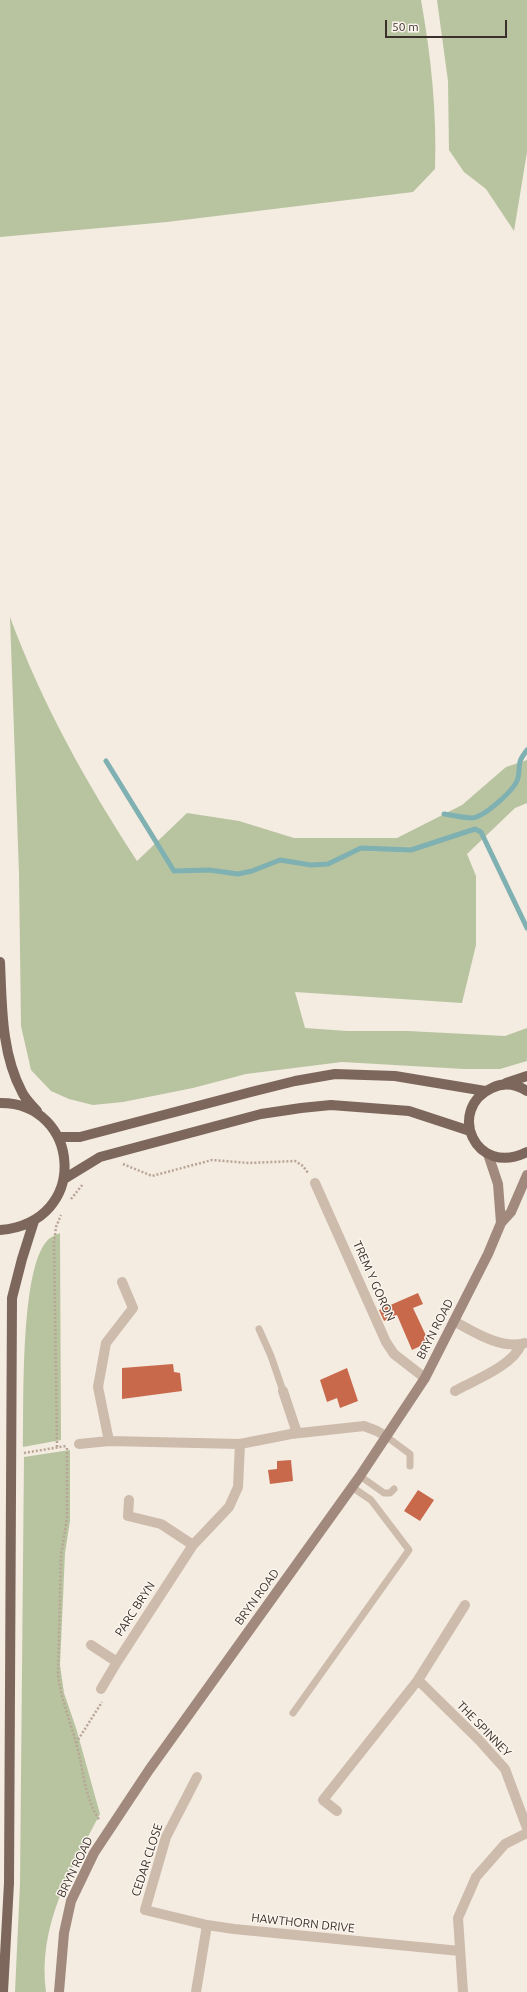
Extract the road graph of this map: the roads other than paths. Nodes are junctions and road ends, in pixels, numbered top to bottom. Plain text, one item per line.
1 (0, 962) edge
2 (1, 1000) edge
3 (527, 1076) edge
4 (497, 1086) junction
5 (485, 1091) junction
6 (527, 1091) edge
7 (0, 1104) edge
8 (44, 1119) junction
9 (470, 1131) junction
10 (58, 1137) junction
11 (527, 1152) edge
12 (488, 1154) junction
13 (527, 1175) edge
14 (64, 1179) junction
15 (315, 1183) road end
16 (34, 1221) junction
17 (501, 1223) junction
18 (0, 1230) edge
19 (122, 1282) dead end
20 (454, 1321) junction
21 (259, 1329) dead end
22 (524, 1344) edge
23 (425, 1378) junction
24 (283, 1391) joint
25 (455, 1391) dead end
26 (297, 1433) junction
27 (387, 1437) junction
28 (109, 1441) junction
29 (79, 1444) road end
30 (240, 1444) junction
31 (410, 1466) dead end
32 (360, 1476) junction
33 (352, 1487) junction
34 (394, 1489) dead end
35 (129, 1500) dead end
36 (193, 1545) junction
37 (465, 1605) dead end
38 (91, 1645) dead end
39 (117, 1662) junction
40 (418, 1680) junction
41 (101, 1689) road end
42 (293, 1713) dead end
43 (197, 1777) dead end
44 (337, 1811) dead end
45 (527, 1828) edge
46 (527, 1833) edge
47 (145, 1910) joint
48 (207, 1925) junction
49 (460, 1951) junction
50 (3, 1992) edge
51 (59, 1992) edge
52 (196, 1992) edge
53 (463, 1992) edge

1 - 2 main road
2 - 8 main road
3 - 4 main road
4 - 5 main road
4 - 6 main road
5 - 9 main road
5 - 10 main road
7 - 8 main road
8 - 10 main road
9 - 12 main road
9 - 14 main road
10 - 14 main road
11 - 12 main road
12 - 17 street
13 - 17 street, BRYN ROAD
14 - 16 main road
15 - 23 street, TREM Y GORON
16 - 18 main road
16 - 50 main road
17 - 20 street, BRYN ROAD
19 - 28 street
20 - 22 street
20 - 23 street, BRYN ROAD
21 - 24 lane
22 - 25 street
23 - 27 street, BRYN ROAD
24 - 26 street
26 - 27 street
26 - 30 street
27 - 31 lane
27 - 32 street, BRYN ROAD
28 - 29 street
28 - 30 street
30 - 36 street, PARC BRYN
32 - 33 street, BRYN ROAD
32 - 34 lane
33 - 42 lane
33 - 51 street, BRYN ROAD
35 - 36 street
36 - 39 street, PARC BRYN
37 - 40 street
38 - 39 street
39 - 41 street, PARC BRYN
40 - 44 street
40 - 45 street, THE SPINNEY
43 - 47 street, CEDAR CLOSE
46 - 49 street
47 - 48 street, HAWTHORN DRIVE
48 - 49 street, HAWTHORN DRIVE
48 - 52 street
49 - 53 street

